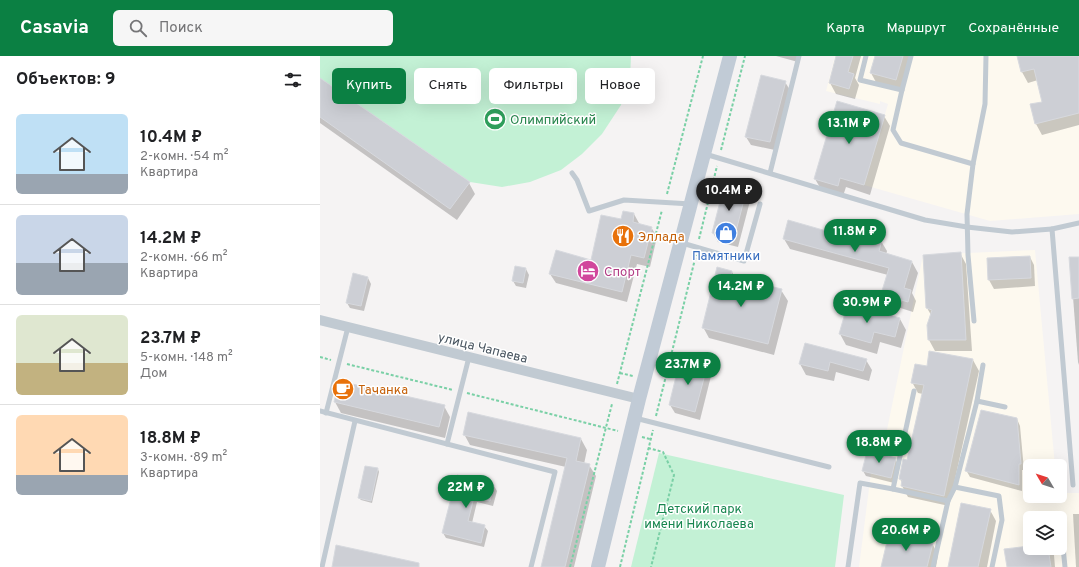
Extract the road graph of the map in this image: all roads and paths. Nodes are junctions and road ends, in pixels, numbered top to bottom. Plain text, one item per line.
1 (702, 56) edge
2 (730, 56) edge
3 (745, 56) edge
4 (799, 56) edge
5 (866, 56) edge
6 (912, 56) edge
7 (986, 56) edge
8 (902, 90) junction
9 (704, 154) junction
10 (720, 158) junction
11 (973, 164) junction
12 (572, 173) dead end
13 (770, 173) junction
14 (664, 202) junction
15 (691, 204) junction
16 (760, 204) dead end
17 (1079, 223) edge
18 (967, 227) junction
19 (1052, 230) junction
20 (681, 243) junction
21 (698, 247) junction
22 (320, 320) edge
23 (974, 321) dead end
24 (348, 327) junction
25 (469, 357) junction
26 (983, 365) dead end
27 (914, 391) dead end
28 (615, 393) junction
29 (639, 399) junction
30 (977, 401) junction
31 (1005, 407) dead end
32 (320, 411) edge
33 (326, 413) junction
34 (634, 417) junction
35 (355, 420) junction
36 (654, 422) junction
37 (447, 444) junction
38 (648, 448) junction
39 (829, 467) dead end
40 (1073, 485) dead end
41 (955, 487) junction
42 (893, 489) junction
43 (948, 501) junction
44 (1064, 555) edge
45 (322, 567) edge
46 (531, 567) edge
47 (570, 567) edge
48 (598, 567) edge
49 (620, 567) edge
50 (651, 567) edge
51 (848, 567) edge
52 (933, 567) edge
53 (992, 567) edge
54 (1065, 567) edge

1 - 14 path
2 - 9 street
3 - 10 path
4 - 13 lane
5 - 8 lane
6 - 8 lane
7 - 11 lane
8 - 11 lane
9 - 10 lane
9 - 15 street
10 - 13 lane
10 - 21 path
11 - 18 lane
12 - 14 lane
13 - 18 lane
14 - 15 lane
14 - 28 path
15 - 20 street
16 - 21 lane
17 - 19 lane
18 - 19 lane
18 - 23 lane
19 - 40 lane
20 - 21 lane
20 - 29 street
21 - 36 path
22 - 24 street, улица Чапаева
24 - 25 street, улица Чапаева
24 - 33 lane
25 - 28 street, улица Чапаева
25 - 37 lane
26 - 30 lane
27 - 42 lane
28 - 29 street, улица Чапаева
28 - 47 path
29 - 34 street
30 - 31 lane
30 - 41 lane
32 - 33 lane
33 - 35 lane
34 - 36 lane
34 - 48 street
35 - 37 lane
35 - 45 lane
36 - 38 path
36 - 39 lane
37 - 46 lane
38 - 49 path
38 - 50 path
41 - 43 lane
41 - 53 lane
42 - 43 lane
42 - 51 lane
43 - 52 lane
44 - 54 lane

